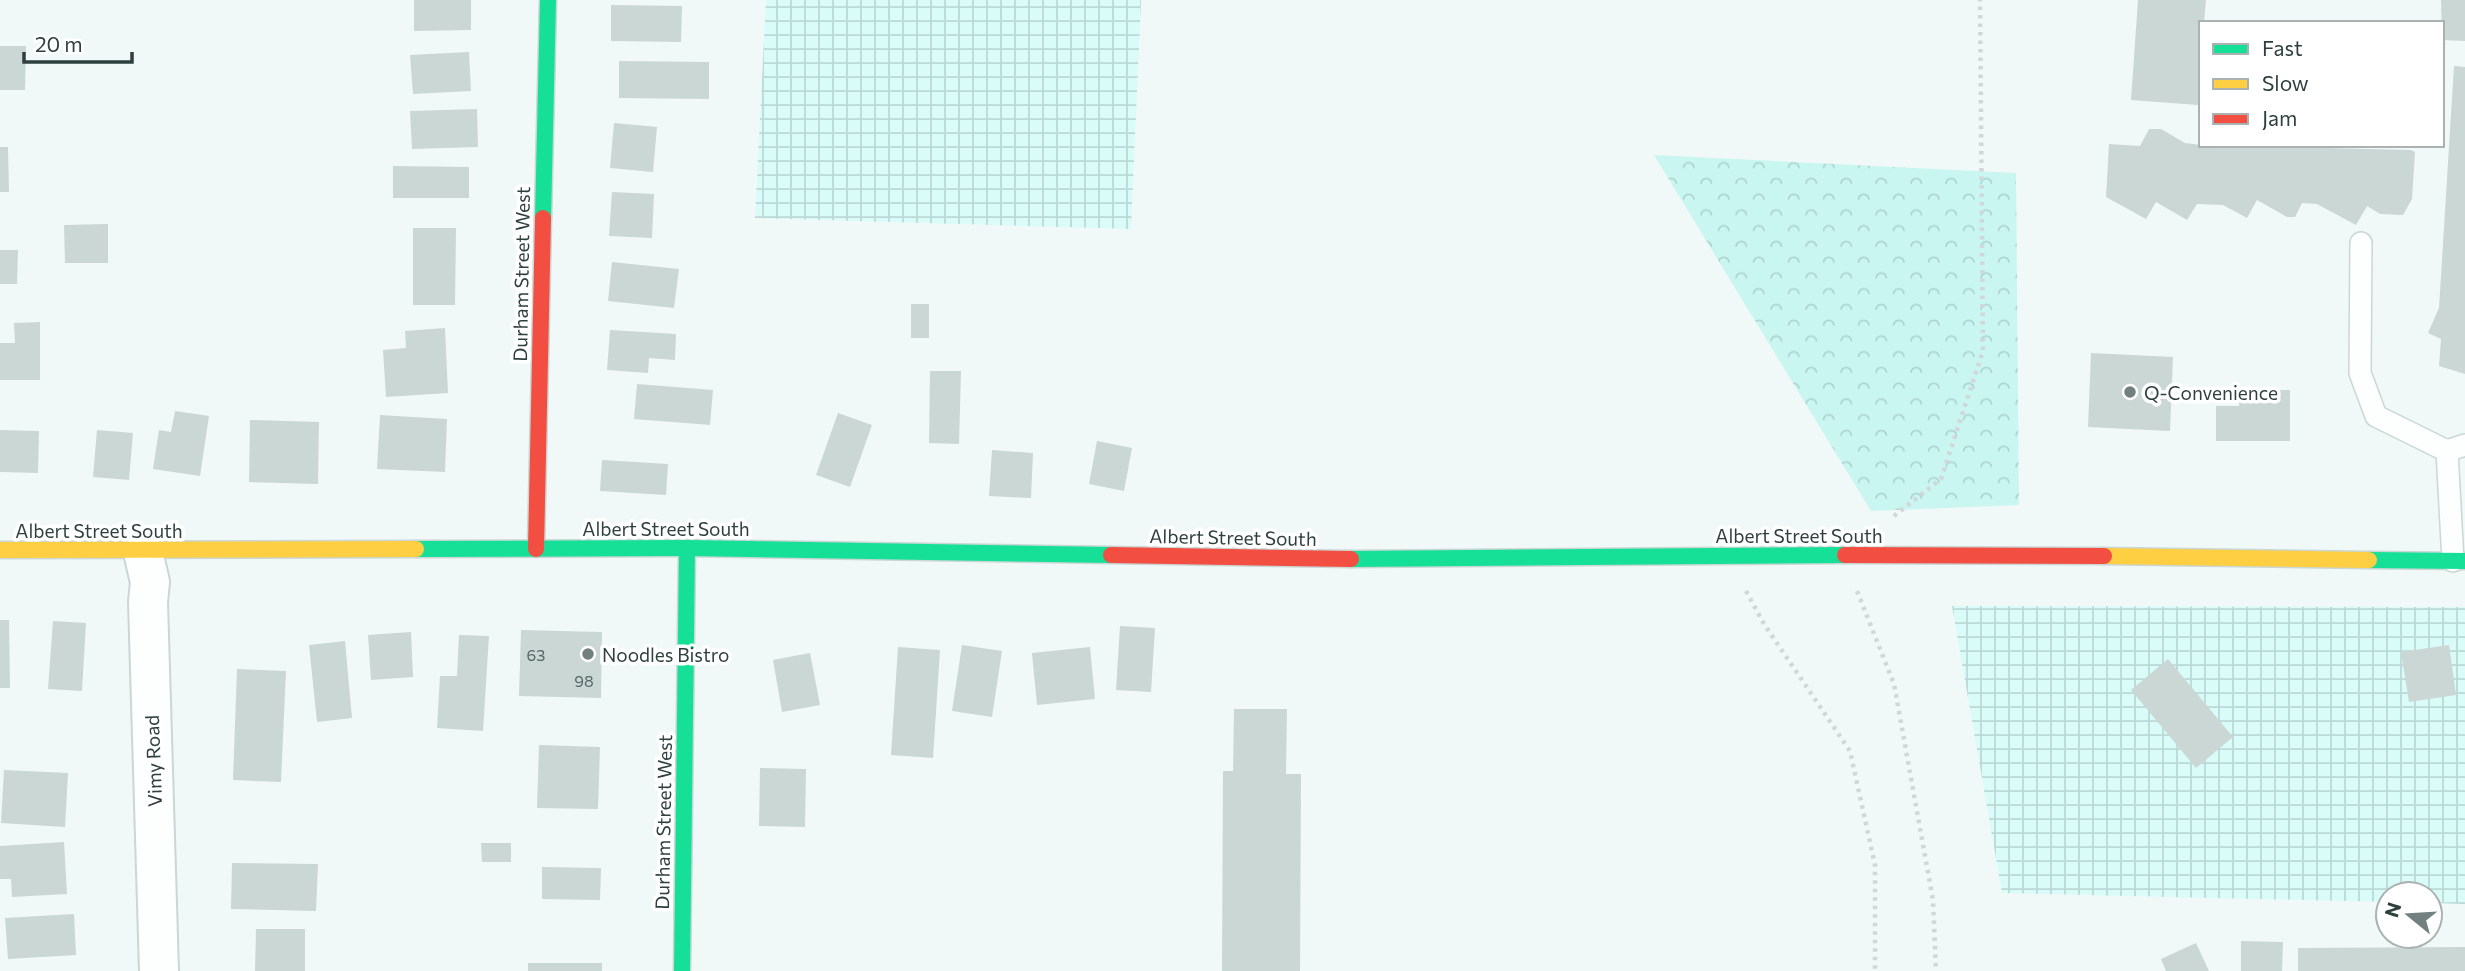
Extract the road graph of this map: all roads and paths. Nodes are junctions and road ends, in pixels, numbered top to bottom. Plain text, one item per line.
1 (548, 0) edge
2 (1980, 0) edge
3 (2361, 243) dead end
4 (2456, 448) edge
5 (687, 548) junction
6 (0, 550) edge
7 (536, 550) junction
8 (143, 552) junction
9 (1842, 555) junction
10 (1728, 556) junction
11 (2459, 561) edge
12 (159, 971) edge
13 (682, 971) edge
14 (1875, 971) edge
15 (1936, 971) edge

1 - 7 street, Durham Street West
2 - 9 path
3 - 4 lane
4 - 11 lane
5 - 7 street, Albert Street South
5 - 10 street, Albert Street South
5 - 13 street, Durham Street West
6 - 8 street, Albert Street South
7 - 8 street, Albert Street South
8 - 12 street, Vimy Road
9 - 10 street, Albert Street South
9 - 11 street, Albert Street South
9 - 15 path
10 - 14 path

